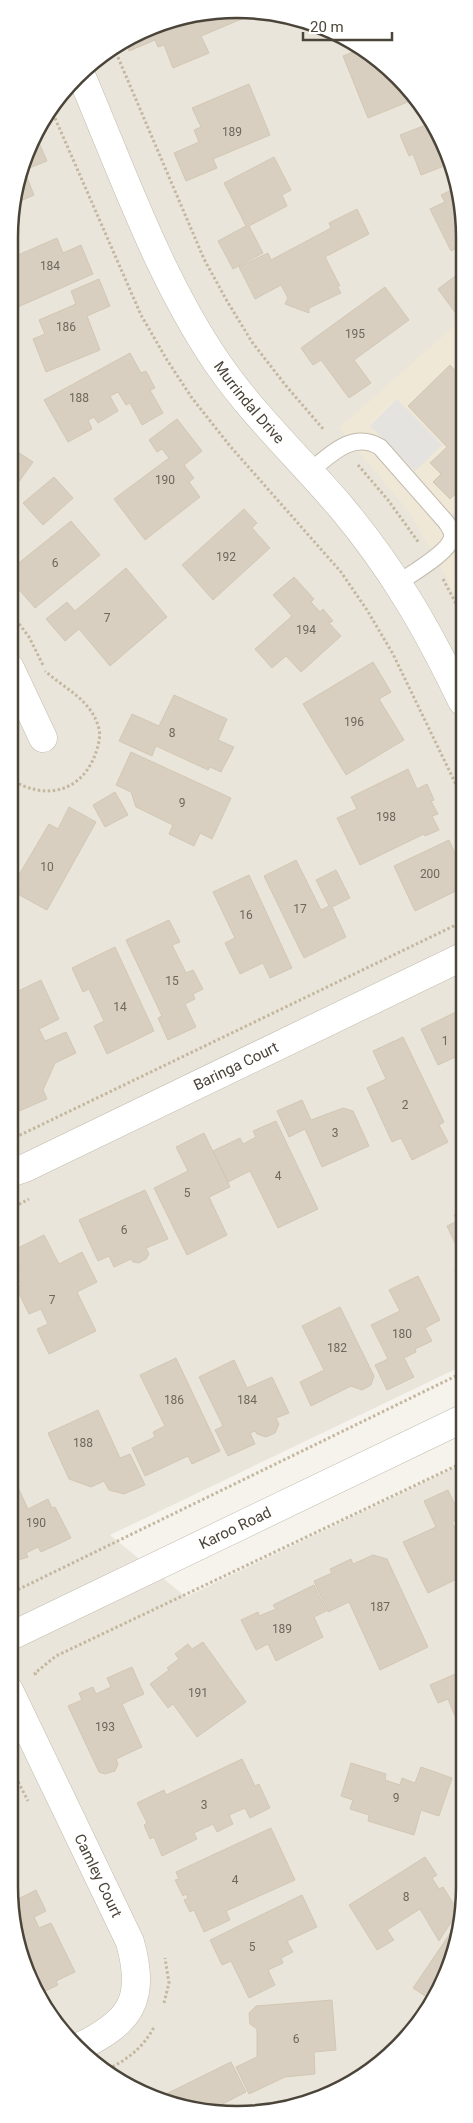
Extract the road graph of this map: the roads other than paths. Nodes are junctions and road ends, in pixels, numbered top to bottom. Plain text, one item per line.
1 (83, 81) edge
2 (309, 472) junction
3 (398, 583) junction
4 (18, 685) edge
5 (456, 689) edge
6 (43, 738) dead end
7 (456, 960) edge
8 (18, 1170) edge
9 (456, 1422) edge
10 (18, 1633) edge
11 (18, 1709) edge
12 (85, 2044) edge

1 - 2 street, Murrindal Drive
2 - 3 street, Murrindal Drive
2 - 3 lane
3 - 5 street, Murrindal Drive
4 - 6 street
7 - 8 street, Baringa Court
9 - 10 street, Karoo Road
11 - 12 street, Camley Court

